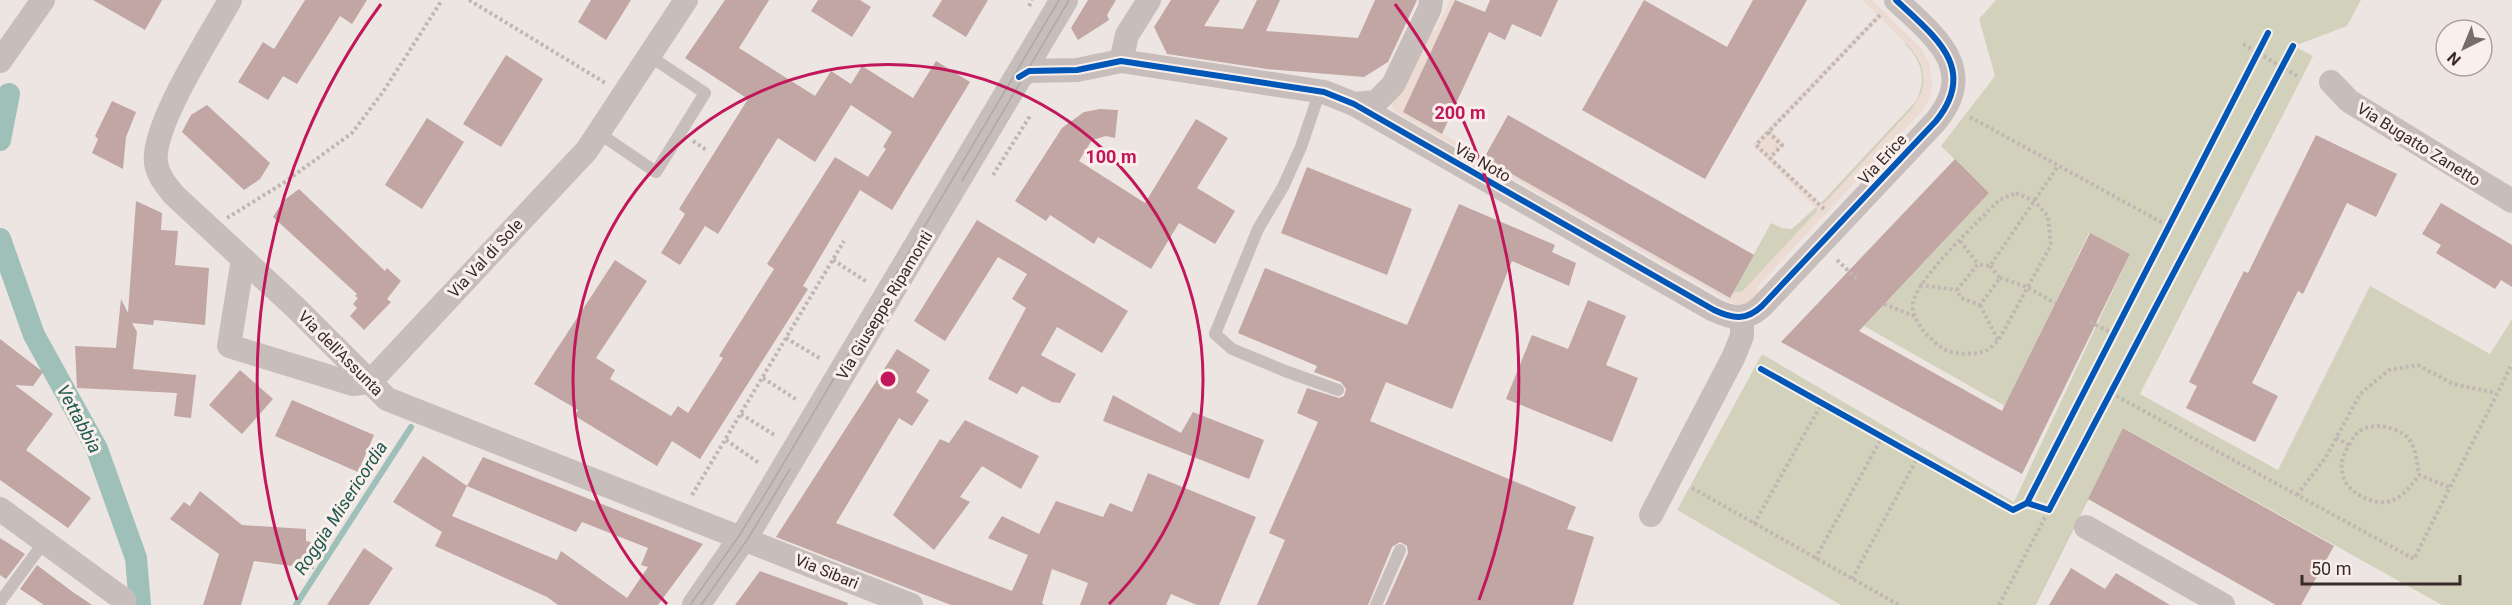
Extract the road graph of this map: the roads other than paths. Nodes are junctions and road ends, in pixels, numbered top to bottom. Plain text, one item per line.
1 (43, 0) edge
2 (230, 0) edge
3 (686, 0) edge
4 (1064, 0) edge
5 (1149, 0) edge
6 (1431, 0) edge
7 (1888, 7) edge
8 (648, 54) junction
9 (0, 60) edge
10 (1121, 61) junction
11 (1019, 77) junction
12 (2331, 82) dead end
13 (1320, 91) junction
14 (1354, 104) junction
15 (597, 132) junction
16 (2512, 201) edge
17 (243, 259) junction
18 (1742, 318) junction
19 (370, 382) junction
20 (1338, 390) dead end
21 (0, 509) edge
22 (1651, 515) dead end
23 (2086, 527) dead end
24 (743, 538) junction
25 (44, 542) junction
26 (1400, 550) dead end
27 (0, 602) edge
28 (124, 602) edge
29 (696, 605) edge
30 (911, 605) edge
31 (1376, 605) edge
32 (2223, 605) edge

1 - 9 street
2 - 17 street, Via dell'Assunta
3 - 8 street, Via Val di Sole
4 - 11 street, Via Giuseppe Ripamonti
5 - 10 street
6 - 14 street
7 - 18 street, Via Erice
8 - 15 street, Via Val di Sole
8 - 15 lane
10 - 11 street, Via Noto
10 - 13 street, Via Noto
11 - 24 street, Via Giuseppe Ripamonti
12 - 16 street, Via Bugatto Zanetto
13 - 14 street, Via Noto
13 - 20 lane
14 - 18 street, Via Noto
15 - 19 street, Via Val di Sole
17 - 19 street, Via dell'Assunta
17 - 19 street
18 - 22 street
19 - 24 street, Via dell'Assunta
21 - 25 street
23 - 32 street
24 - 29 street, Via Giuseppe Ripamonti
24 - 30 street, Via Sibari
25 - 27 lane
25 - 28 street
26 - 31 lane

